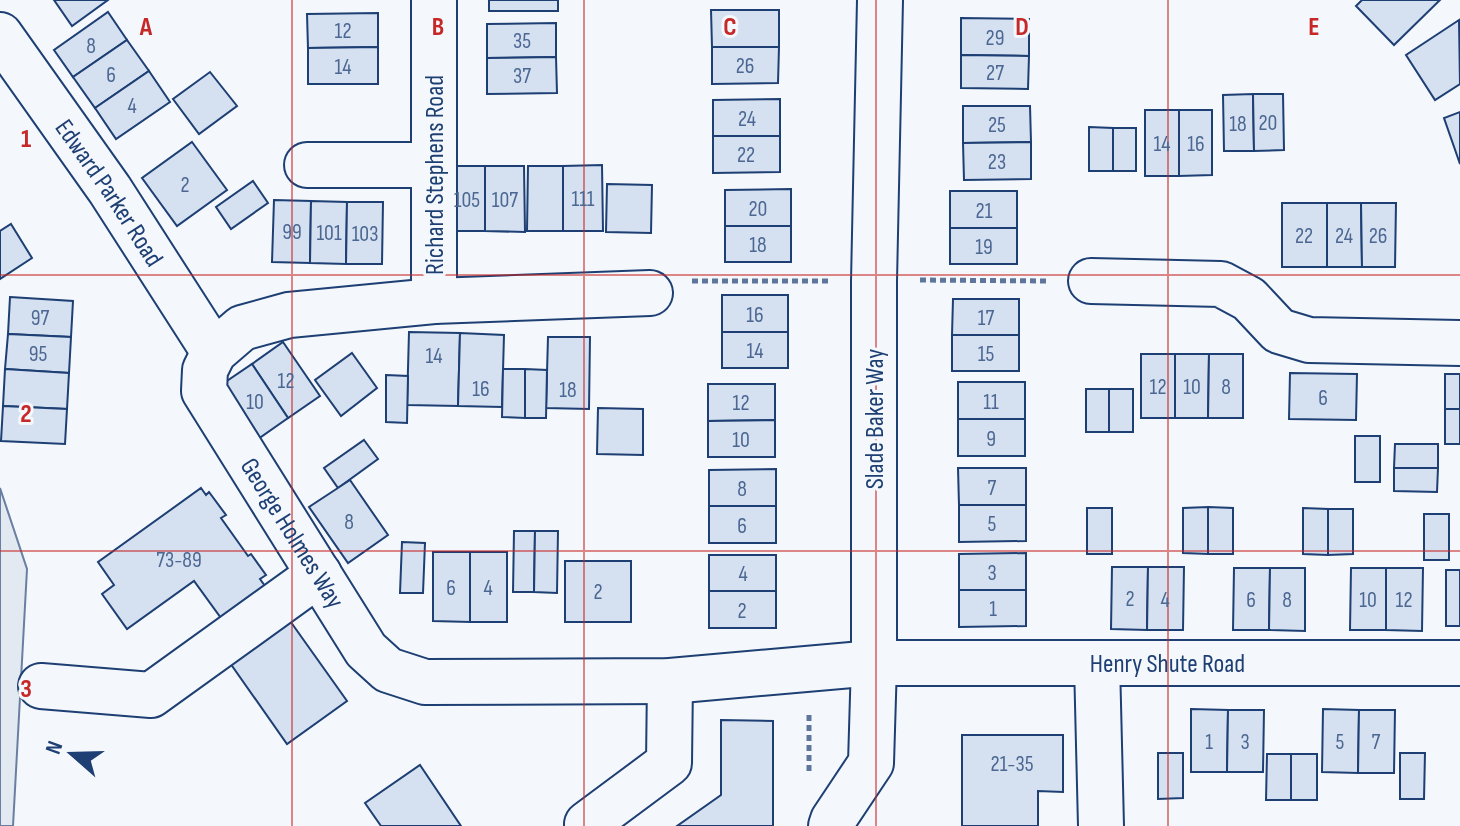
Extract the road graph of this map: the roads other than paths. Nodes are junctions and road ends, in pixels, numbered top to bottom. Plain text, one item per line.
1 (434, 0) edge
2 (880, 0) edge
3 (0, 35) edge
4 (307, 165) dead end
5 (433, 165) junction
6 (1091, 281) dead end
7 (650, 293) dead end
8 (434, 301) junction
9 (1460, 343) edge
10 (214, 352) junction
11 (319, 574) junction
12 (874, 663) junction
13 (1097, 663) junction
14 (1460, 663) edge
15 (670, 681) junction
16 (41, 686) dead end
17 (587, 824) dead end
18 (831, 826) edge
19 (1101, 826) edge

1 - 5 street, Richard Stephens Road
2 - 12 street, Slade Baker Way
3 - 10 street, Edward Parker Road
4 - 5 street
5 - 8 street, Richard Stephens Road
6 - 9 street
7 - 8 street
8 - 10 street
10 - 11 street, George Holmes Way
11 - 15 street, George Holmes Way
11 - 16 street
12 - 13 street, Henry Shute Road
12 - 15 street, George Holmes Way
12 - 18 street, Slade Baker Way
13 - 14 street, Henry Shute Road
13 - 19 street
15 - 17 street

